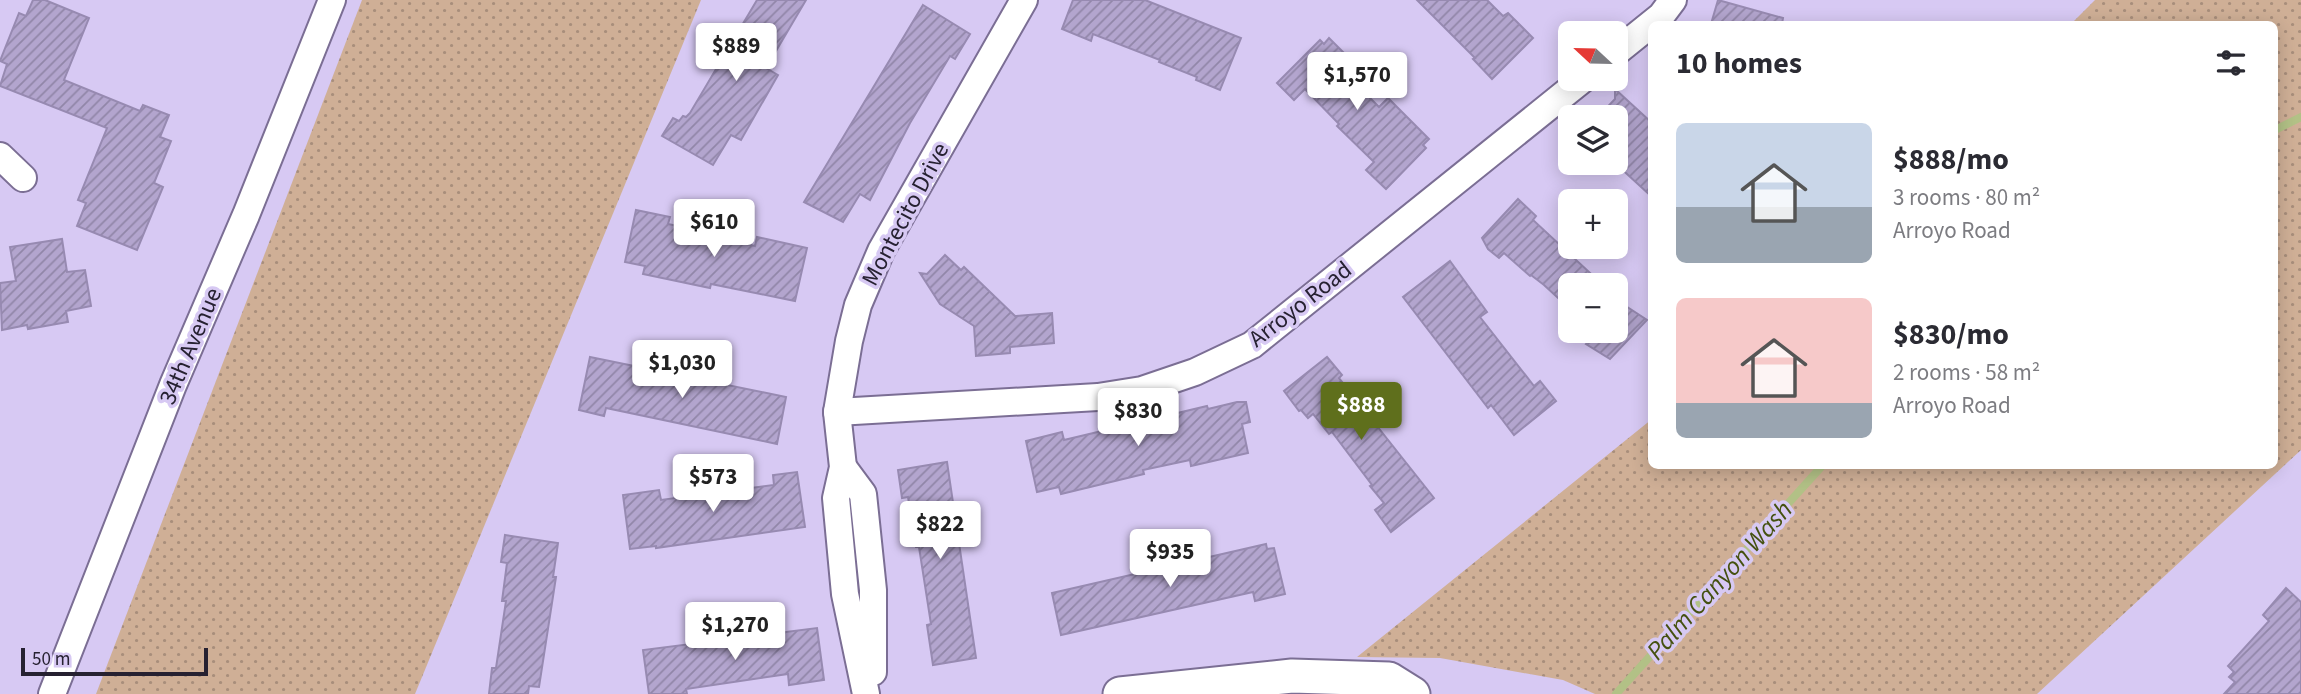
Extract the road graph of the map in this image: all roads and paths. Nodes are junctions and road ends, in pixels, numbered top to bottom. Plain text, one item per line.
1 (332, 0) edge
2 (1022, 0) edge
3 (1673, 0) edge
4 (1655, 21) edge
5 (1648, 26) edge
6 (1628, 43) edge
7 (1568, 91) edge
8 (0, 156) edge
9 (23, 178) dead end
10 (837, 412) junction
11 (843, 467) junction
12 (52, 694) edge
13 (866, 694) edge
14 (873, 694) edge
15 (1120, 694) edge
16 (1413, 694) edge

1 - 12 street, 34th Avenue
2 - 10 street, Montecito Drive
3 - 4 street
5 - 6 street
7 - 10 street, Arroyo Road
8 - 9 street
10 - 11 street, Montecito Drive
11 - 13 street, Montecito Drive
11 - 14 street
15 - 16 street

